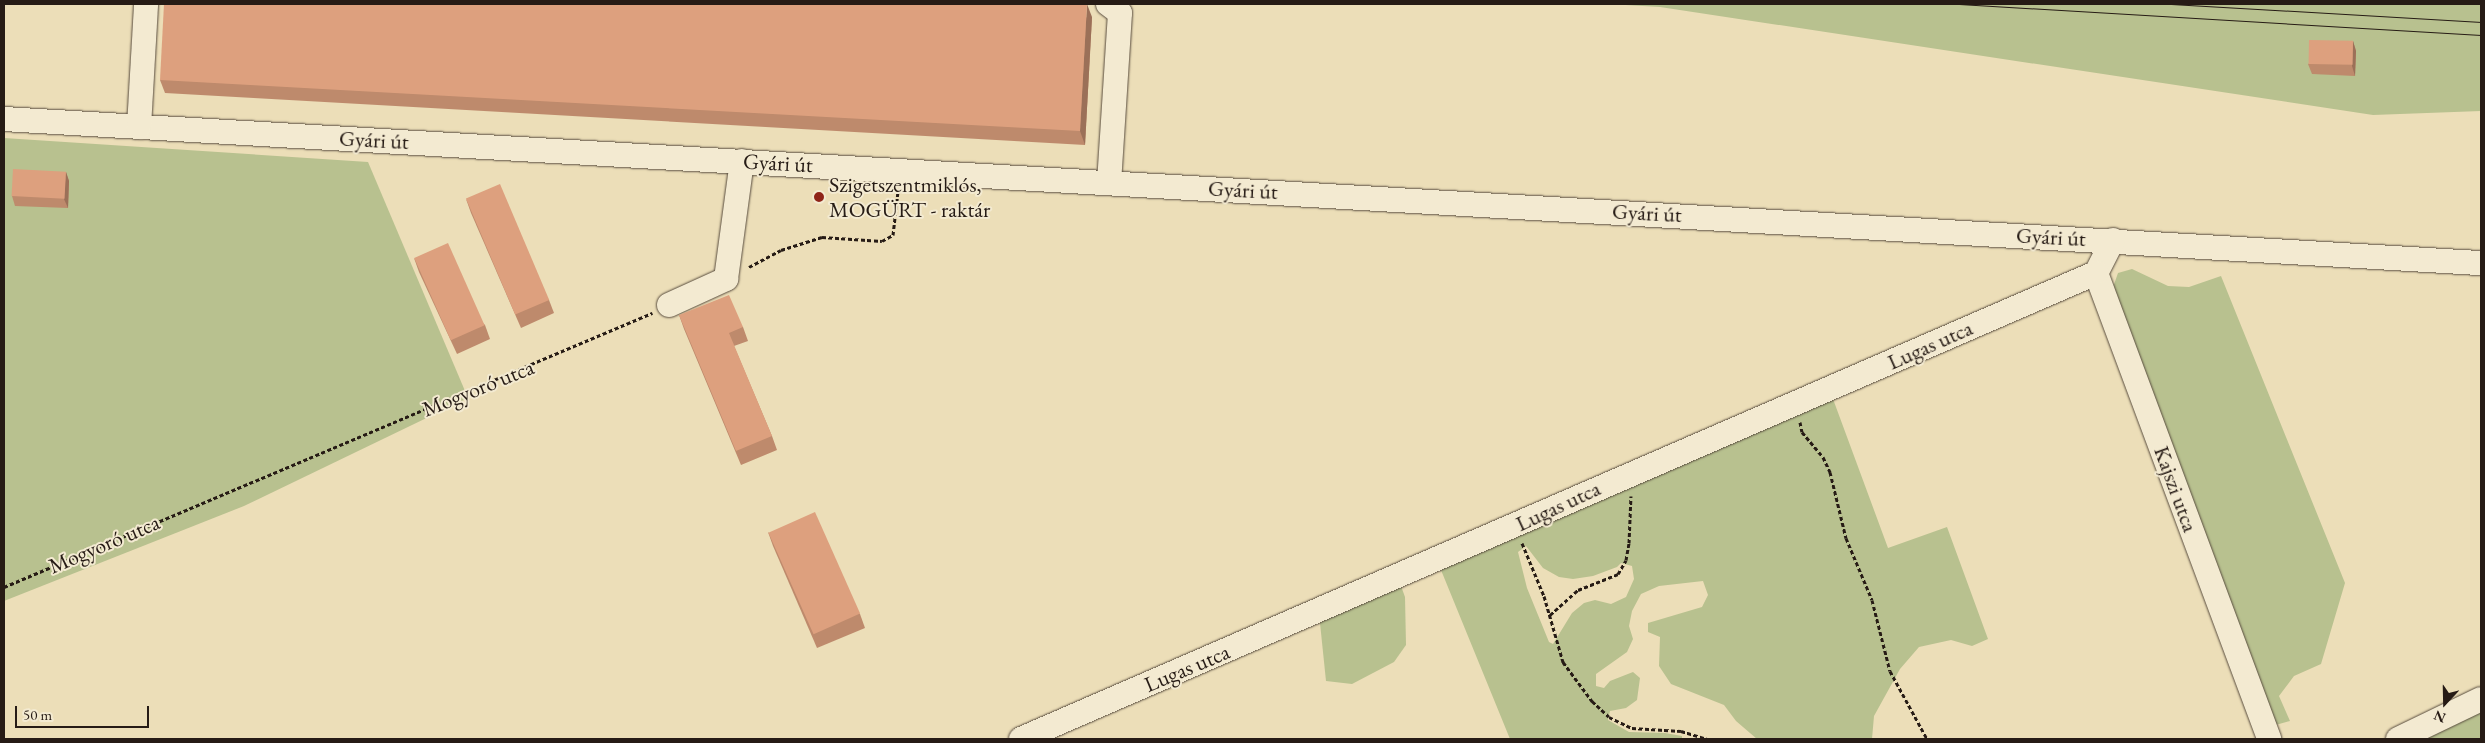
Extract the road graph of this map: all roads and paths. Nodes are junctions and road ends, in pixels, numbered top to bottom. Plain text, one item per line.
1 (146, 4) edge
2 (1108, 4) edge
3 (4, 119) edge
4 (139, 127) junction
5 (742, 161) junction
6 (900, 170) junction
7 (1109, 182) junction
8 (2113, 240) junction
9 (2481, 263) edge
10 (2096, 273) junction
11 (726, 279) junction
12 (669, 305) joint
13 (1806, 400) junction
14 (1642, 467) junction
15 (1515, 527) junction
16 (4, 587) edge
17 (1550, 616) junction
18 (2481, 699) edge
19 (1021, 739) edge
20 (1708, 739) edge
21 (1927, 739) edge
22 (2269, 739) edge
23 (2398, 739) edge

1 - 4 street
2 - 7 street
3 - 4 street, Gyári út
4 - 5 street, Gyári út
5 - 6 street, Gyári út
5 - 11 street
6 - 7 street, Gyári út
6 - 11 path
7 - 8 street, Gyári út
8 - 9 street, Gyári út
8 - 10 street
10 - 13 street, Lugas utca
10 - 22 street, Kajszi utca
11 - 12 street
12 - 16 path, Mogyoró utca
13 - 14 street, Lugas utca
13 - 21 path
14 - 15 street, Lugas utca
14 - 17 path
15 - 17 path
15 - 19 street, Lugas utca
17 - 20 path
18 - 23 street

